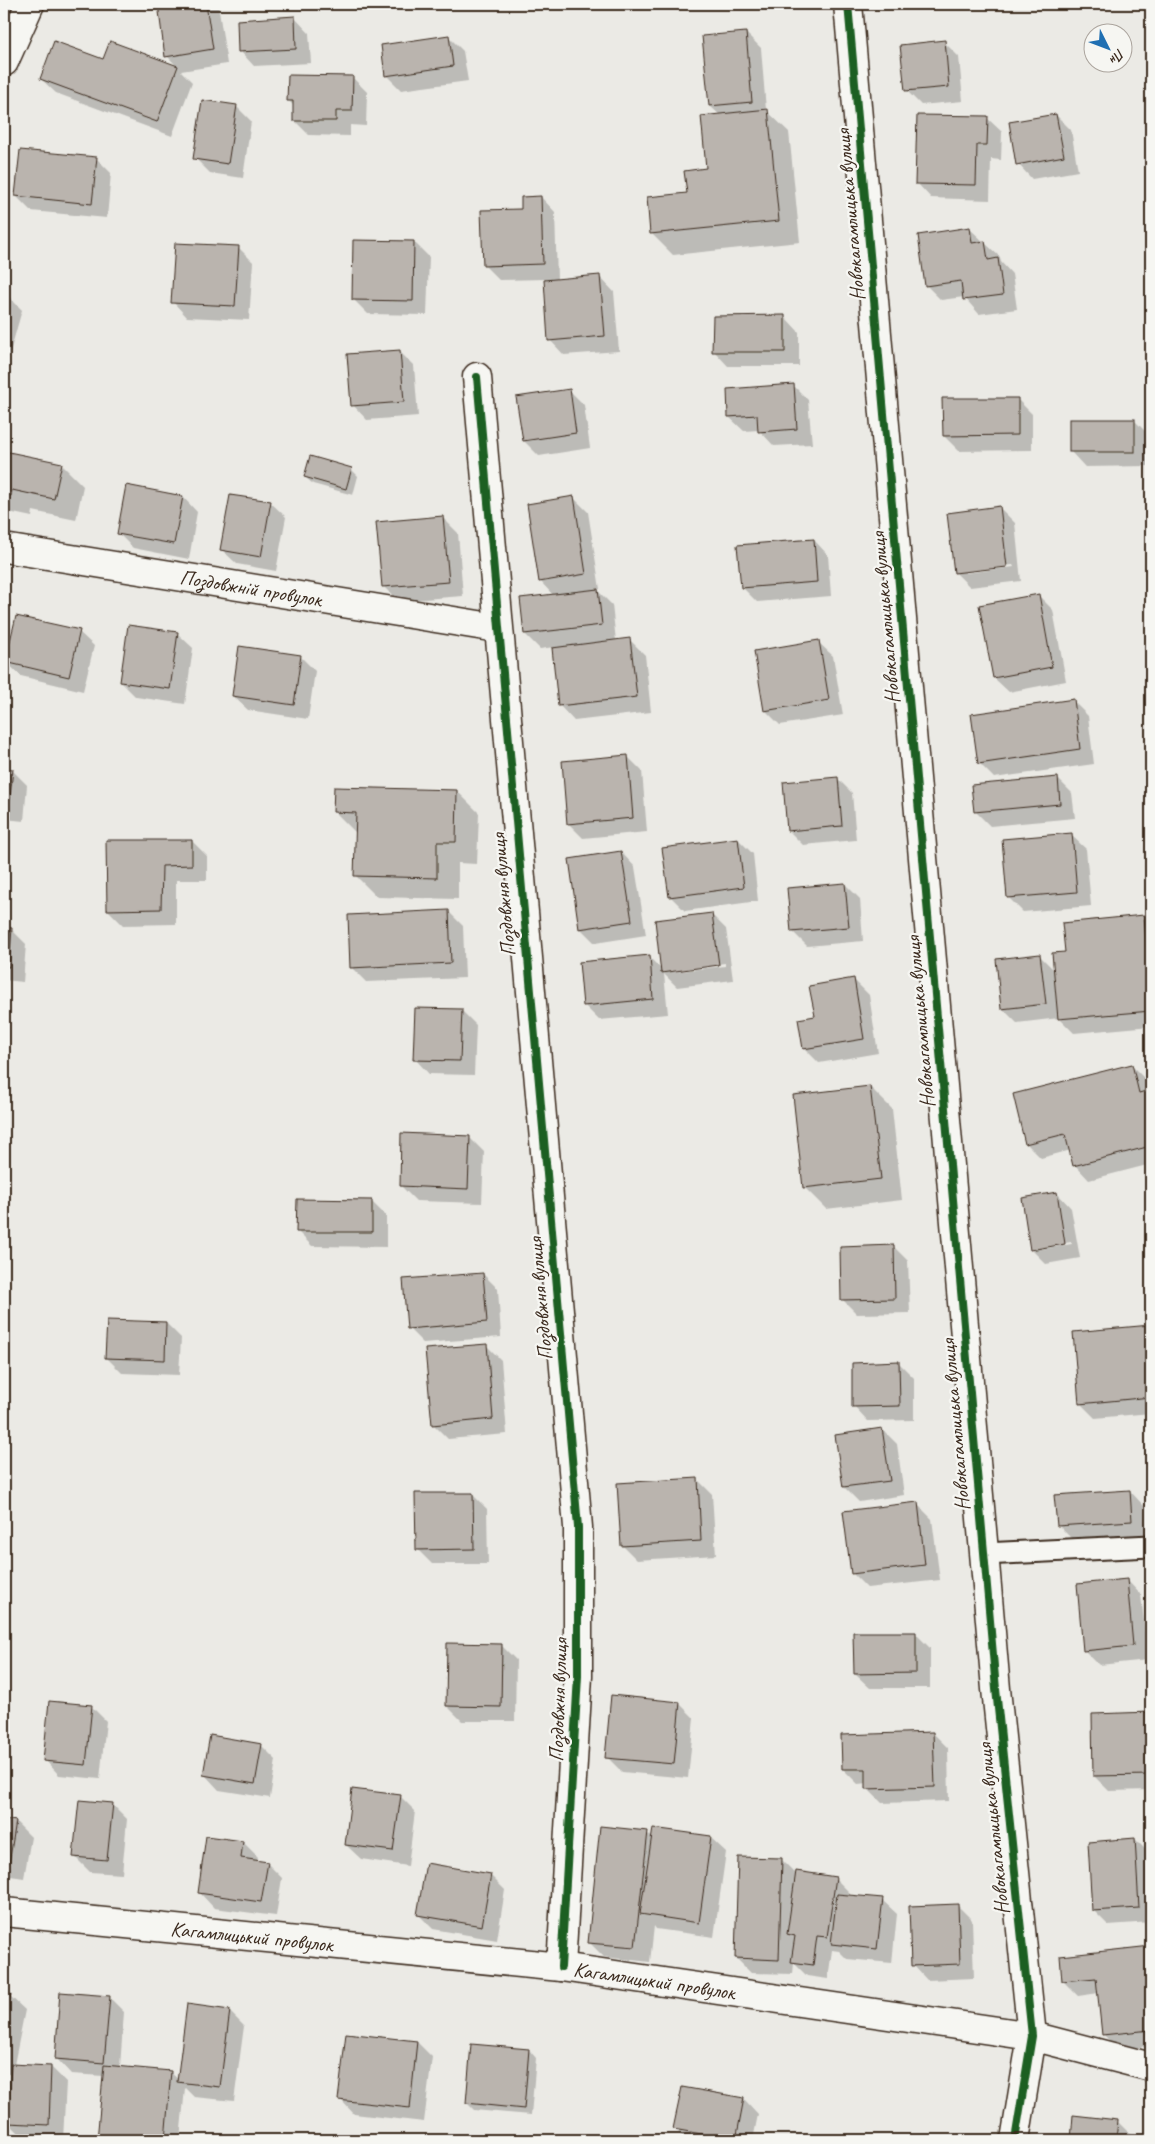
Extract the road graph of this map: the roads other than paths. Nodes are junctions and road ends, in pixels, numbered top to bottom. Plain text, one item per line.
1 (30, 4) edge
2 (848, 4) edge
3 (4, 62) edge
4 (476, 377) dead end
5 (4, 548) edge
6 (497, 628) junction
7 (1151, 1546) edge
8 (984, 1554) junction
9 (4, 1912) edge
10 (561, 1967) junction
11 (1032, 2036) junction
12 (1151, 2067) edge
13 (1016, 2140) edge

1 - 3 street
2 - 8 street, Новокагамлицька вулиця
4 - 6 street, Поздовжня вулиця
5 - 6 street, Поздовжній провулок
6 - 10 street, Поздовжня вулиця
7 - 8 lane
8 - 11 street, Новокагамлицька вулиця
9 - 10 street, Кагамлицький провулок
10 - 11 street, Кагамлицький провулок
11 - 12 street, Кагамлицький провулок
11 - 13 street, Новокагамлицька вулиця

